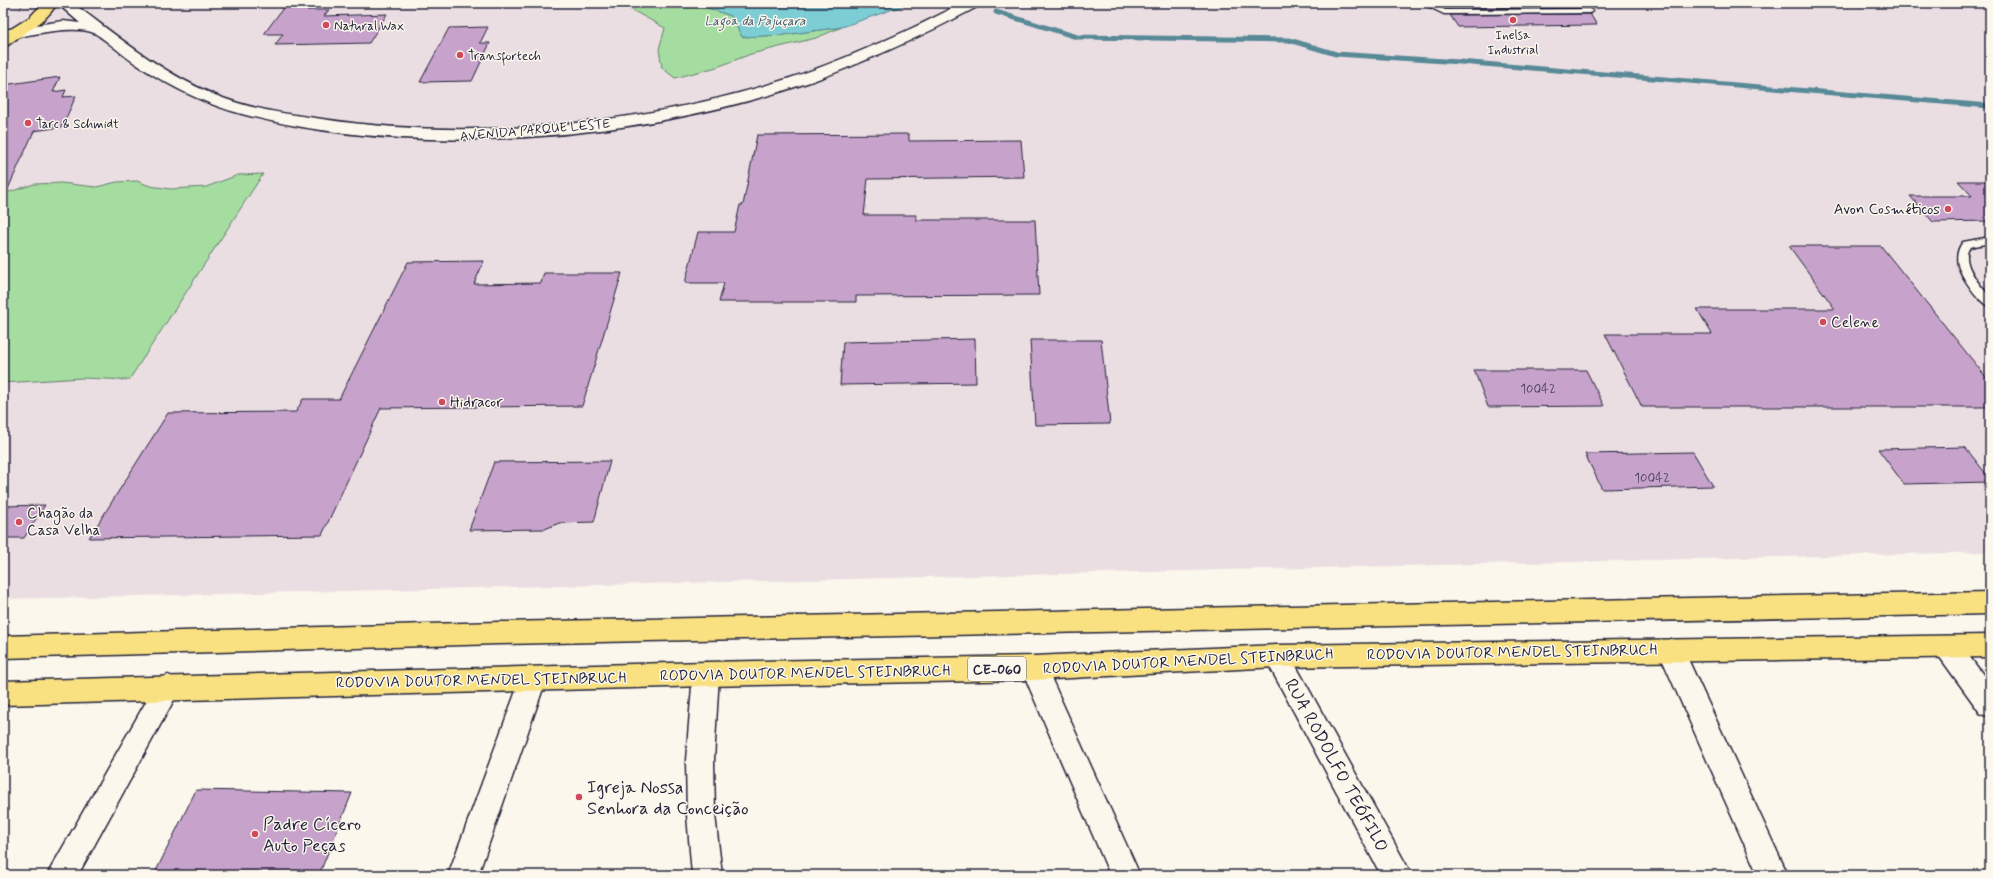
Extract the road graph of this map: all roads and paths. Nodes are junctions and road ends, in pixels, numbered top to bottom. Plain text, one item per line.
1 (50, 3) edge
2 (64, 3) edge
3 (974, 3) edge
4 (1425, 3) edge
5 (1588, 12) dead end
6 (100, 30) junction
7 (6, 37) edge
8 (1990, 240) edge
9 (1990, 303) edge
10 (1990, 603) edge
11 (1990, 646) edge
12 (3, 647) edge
13 (1948, 648) junction
14 (1671, 650) junction
15 (1278, 656) junction
16 (1034, 668) junction
17 (706, 674) junction
18 (533, 680) junction
19 (168, 687) junction
20 (3, 693) edge
21 (1990, 705) edge
22 (62, 875) edge
23 (463, 875) edge
24 (707, 875) edge
25 (1125, 875) edge
26 (1397, 875) edge
27 (1773, 875) edge

1 - 7 main road
2 - 6 street, AVENIDA PARQUE LESTE
3 - 6 street, AVENIDA PARQUE LESTE
4 - 5 lane
6 - 7 street, AVENIDA PARQUE LESTE
8 - 9 lane
10 - 12 main road
11 - 13 main road, RODOVIA DOUTOR MENDEL STEINBRUCH / CE-060
13 - 14 main road, RODOVIA DOUTOR MENDEL STEINBRUCH / CE-060
13 - 21 street
14 - 15 main road, RODOVIA DOUTOR MENDEL STEINBRUCH / CE-060
14 - 27 street
15 - 16 main road, RODOVIA DOUTOR MENDEL STEINBRUCH / CE-060
15 - 26 street, RUA RODOLFO TEÓFILO
16 - 17 main road, RODOVIA DOUTOR MENDEL STEINBRUCH / CE-060
16 - 25 street
17 - 18 main road, RODOVIA DOUTOR MENDEL STEINBRUCH / CE-060
17 - 24 street
18 - 19 main road, RODOVIA DOUTOR MENDEL STEINBRUCH / CE-060
18 - 23 street
19 - 20 main road, RODOVIA DOUTOR MENDEL STEINBRUCH / CE-060
19 - 22 street

